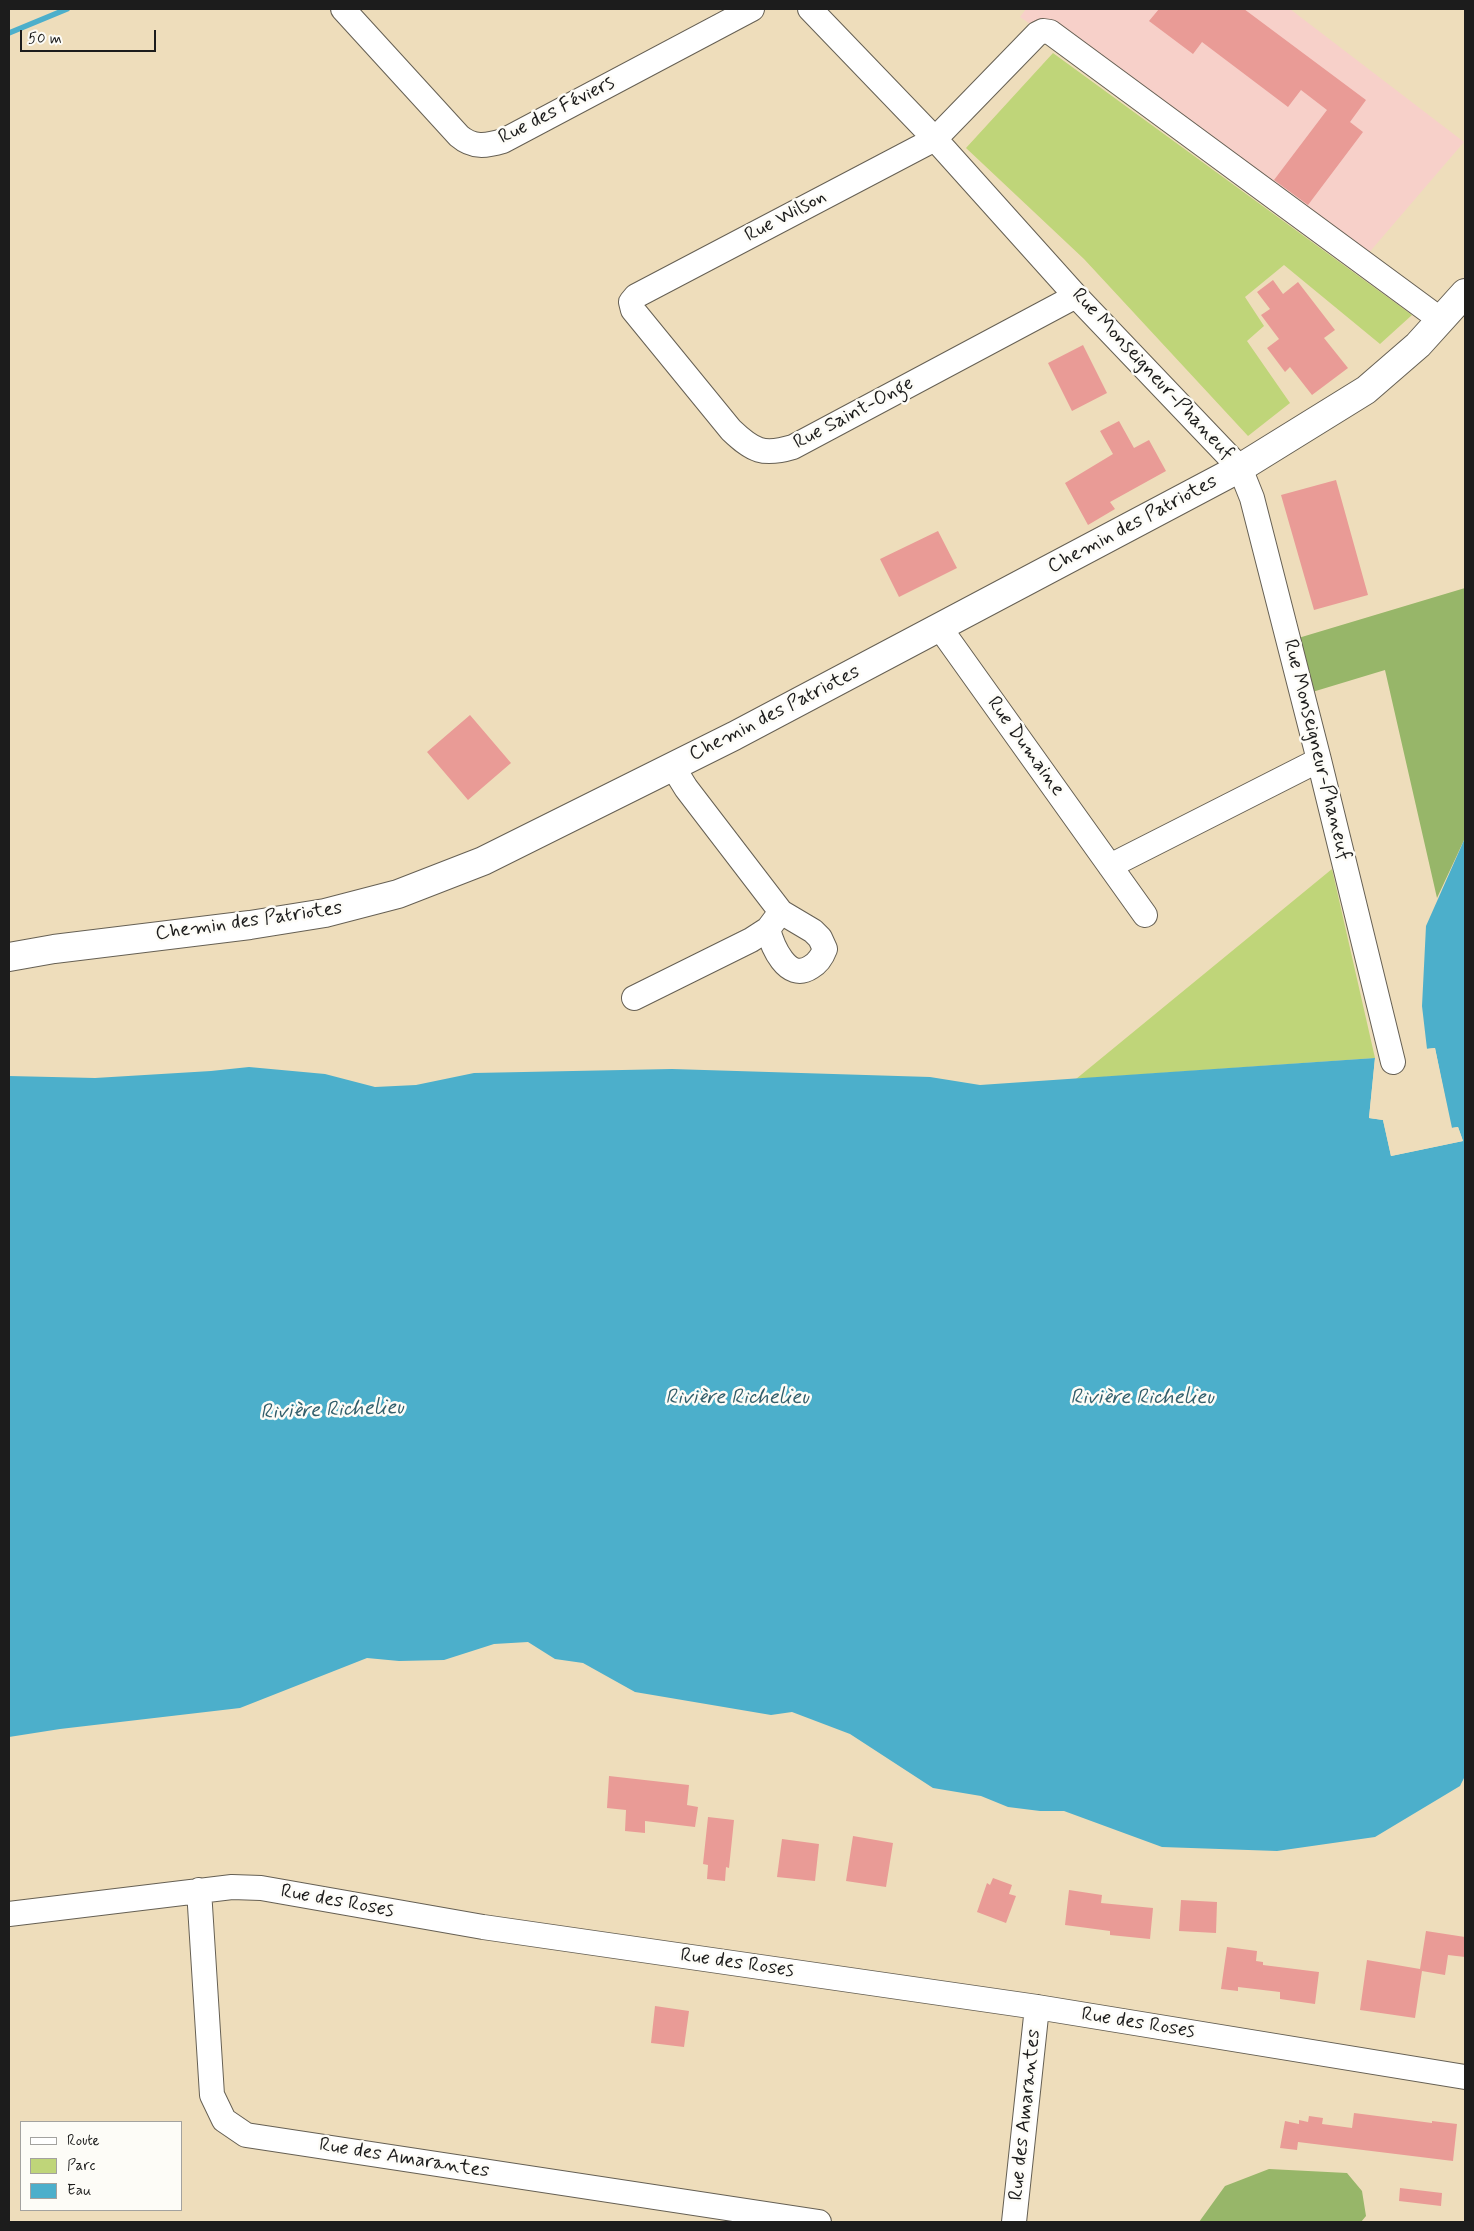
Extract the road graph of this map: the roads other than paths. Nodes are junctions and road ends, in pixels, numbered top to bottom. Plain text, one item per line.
1 (752, 9) edge
2 (810, 9) edge
3 (349, 10) edge
4 (934, 139) junction
5 (1465, 293) edge
6 (636, 296) joint
7 (1076, 296) junction
8 (1441, 320) junction
9 (1240, 468) junction
10 (940, 628) junction
11 (1319, 760) junction
12 (673, 767) junction
13 (1110, 866) junction
14 (1145, 915) dead end
15 (9, 957) edge
16 (634, 998) dead end
17 (1393, 1062) dead end
18 (199, 1890) junction
19 (9, 1914) edge
20 (1037, 2007) junction
21 (1465, 2077) edge
22 (819, 2222) edge
23 (1014, 2222) edge

1 - 3 street, Rue des Féviers
2 - 4 street, Rue Monseigneur-Phaneuf
4 - 6 street, Rue Wilson
4 - 7 street, Rue Monseigneur-Phaneuf
4 - 8 street, Rue Wilson
5 - 8 main road, Chemin des Patriotes
6 - 7 street, Rue Saint-Onge
7 - 9 street, Rue Monseigneur-Phaneuf
8 - 9 main road, Chemin des Patriotes
9 - 10 main road, Chemin des Patriotes
9 - 11 street, Rue Monseigneur-Phaneuf
10 - 12 main road, Chemin des Patriotes
10 - 13 street, Rue Dumaine
11 - 13 street
11 - 17 street, Rue Monseigneur-Phaneuf
12 - 15 main road, Chemin des Patriotes
12 - 16 street
13 - 14 street, Rue Dumaine
18 - 19 street, Rue des Roses
18 - 20 street, Rue des Roses
18 - 22 street, Rue des Amarantes
20 - 21 street, Rue des Roses
20 - 23 street, Rue des Amarantes

